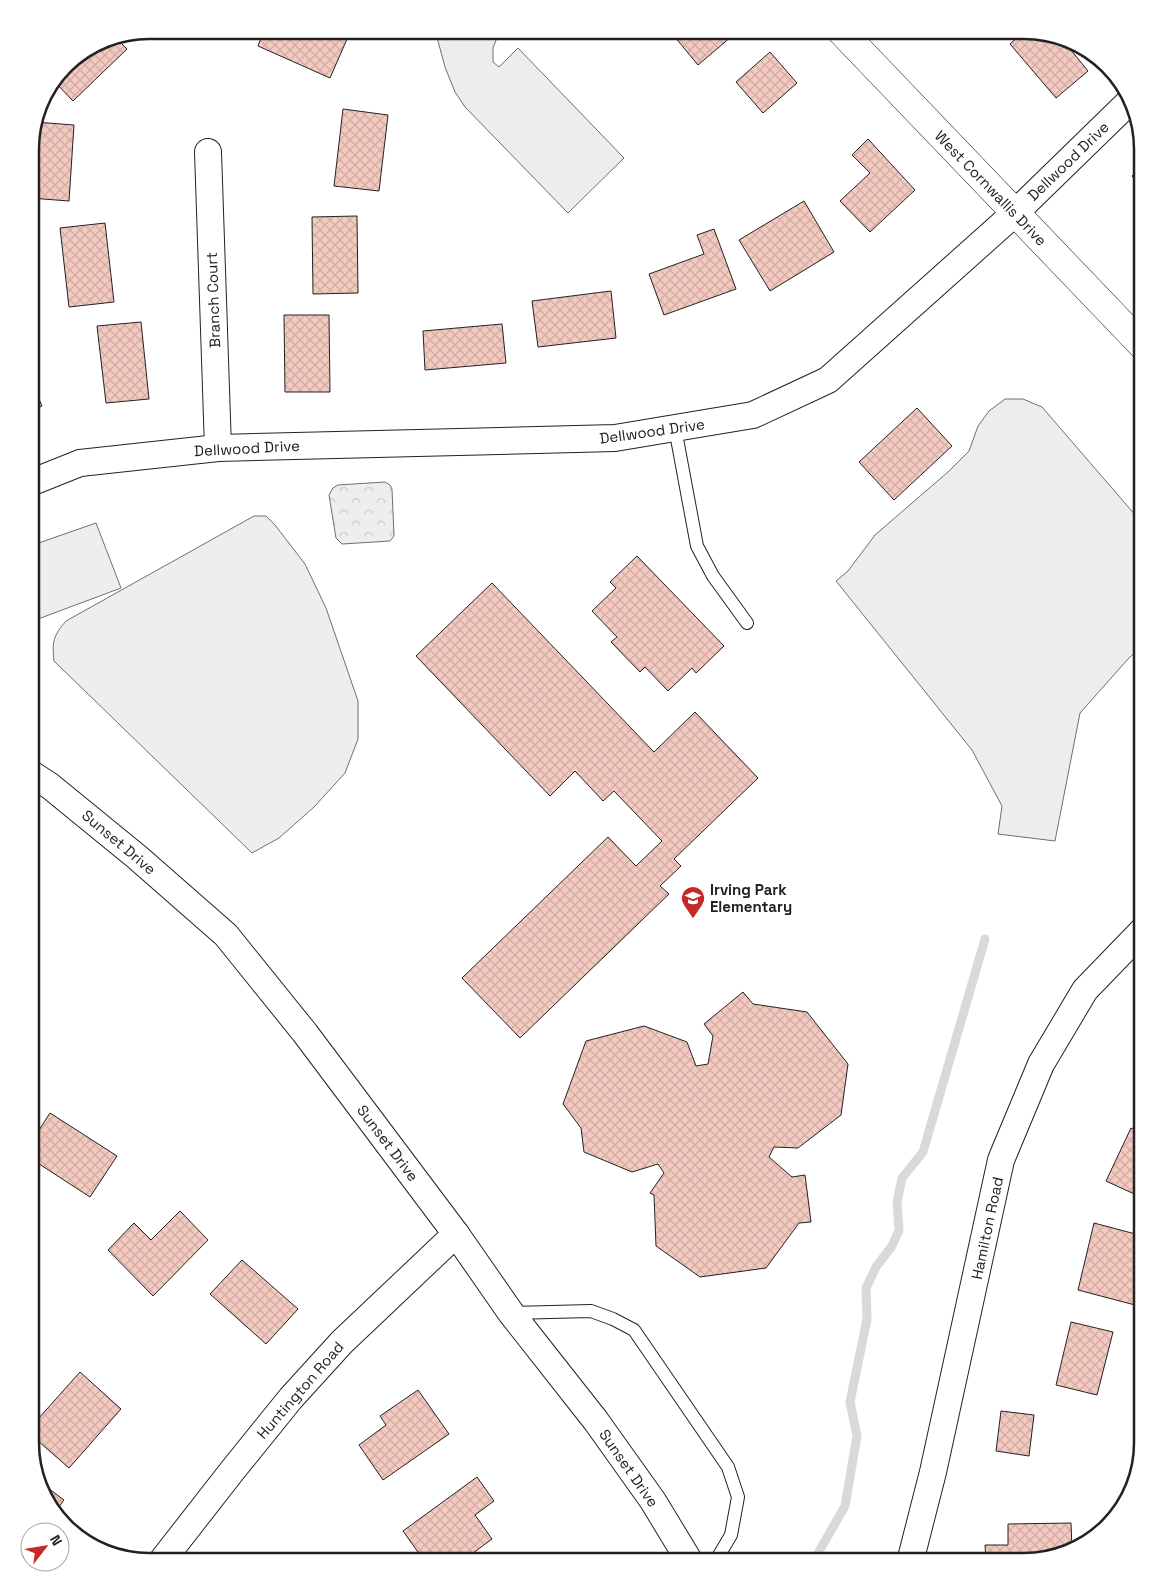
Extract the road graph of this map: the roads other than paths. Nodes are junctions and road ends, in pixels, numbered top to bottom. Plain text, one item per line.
1 (849, 39) edge
2 (1126, 105) edge
3 (208, 152) dead end
4 (1015, 213) junction
5 (1134, 337) edge
6 (675, 428) junction
7 (218, 448) junction
8 (39, 480) edge
9 (747, 623) dead end
10 (39, 779) edge
11 (1134, 939) edge
12 (456, 1234) junction
13 (511, 1313) junction
14 (168, 1553) edge
15 (685, 1553) edge
16 (720, 1553) edge
17 (912, 1553) edge

1 - 4 street, West Cornwallis Drive
2 - 4 street, Dellwood Drive
3 - 7 street, Branch Court
4 - 5 street, West Cornwallis Drive
4 - 6 street, Dellwood Drive
6 - 7 street, Dellwood Drive
6 - 9 lane
7 - 8 street, Dellwood Drive
10 - 12 street, Sunset Drive
11 - 17 street, Hamilton Road
12 - 13 street, Sunset Drive
12 - 14 street, Huntington Road
13 - 15 street, Sunset Drive
13 - 16 lane

